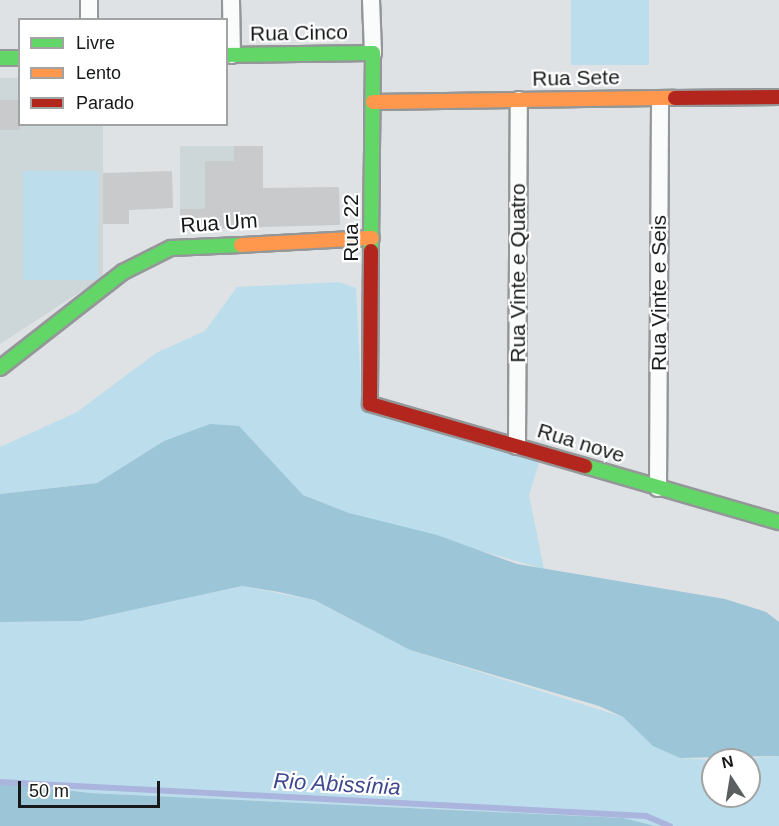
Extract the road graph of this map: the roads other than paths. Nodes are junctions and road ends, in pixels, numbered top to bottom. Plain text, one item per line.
1 (89, 0) edge
2 (231, 0) edge
3 (371, 0) edge
4 (89, 18) edge
5 (373, 53) junction
6 (229, 56) edge
7 (0, 58) edge
8 (18, 58) edge
9 (779, 97) edge
10 (660, 99) junction
11 (519, 100) junction
12 (373, 102) junction
13 (372, 238) junction
14 (0, 368) edge
15 (370, 404) joint
16 (517, 446) junction
17 (658, 488) junction
18 (779, 522) edge

1 - 4 street
2 - 6 street
3 - 5 street
5 - 6 street, Rua Cinco
5 - 12 street, Rua 22
7 - 8 street
9 - 10 street, Rua Sete
10 - 11 street, Rua Sete
10 - 17 street, Rua Vinte e Seis
11 - 12 street, Rua Sete
11 - 16 street, Rua Vinte e Quatro
12 - 13 street, Rua 22
13 - 14 street, Rua Um
13 - 15 street, Rua 22
15 - 16 street, Rua nove
16 - 17 street, Rua nove
17 - 18 street, Rua nove

